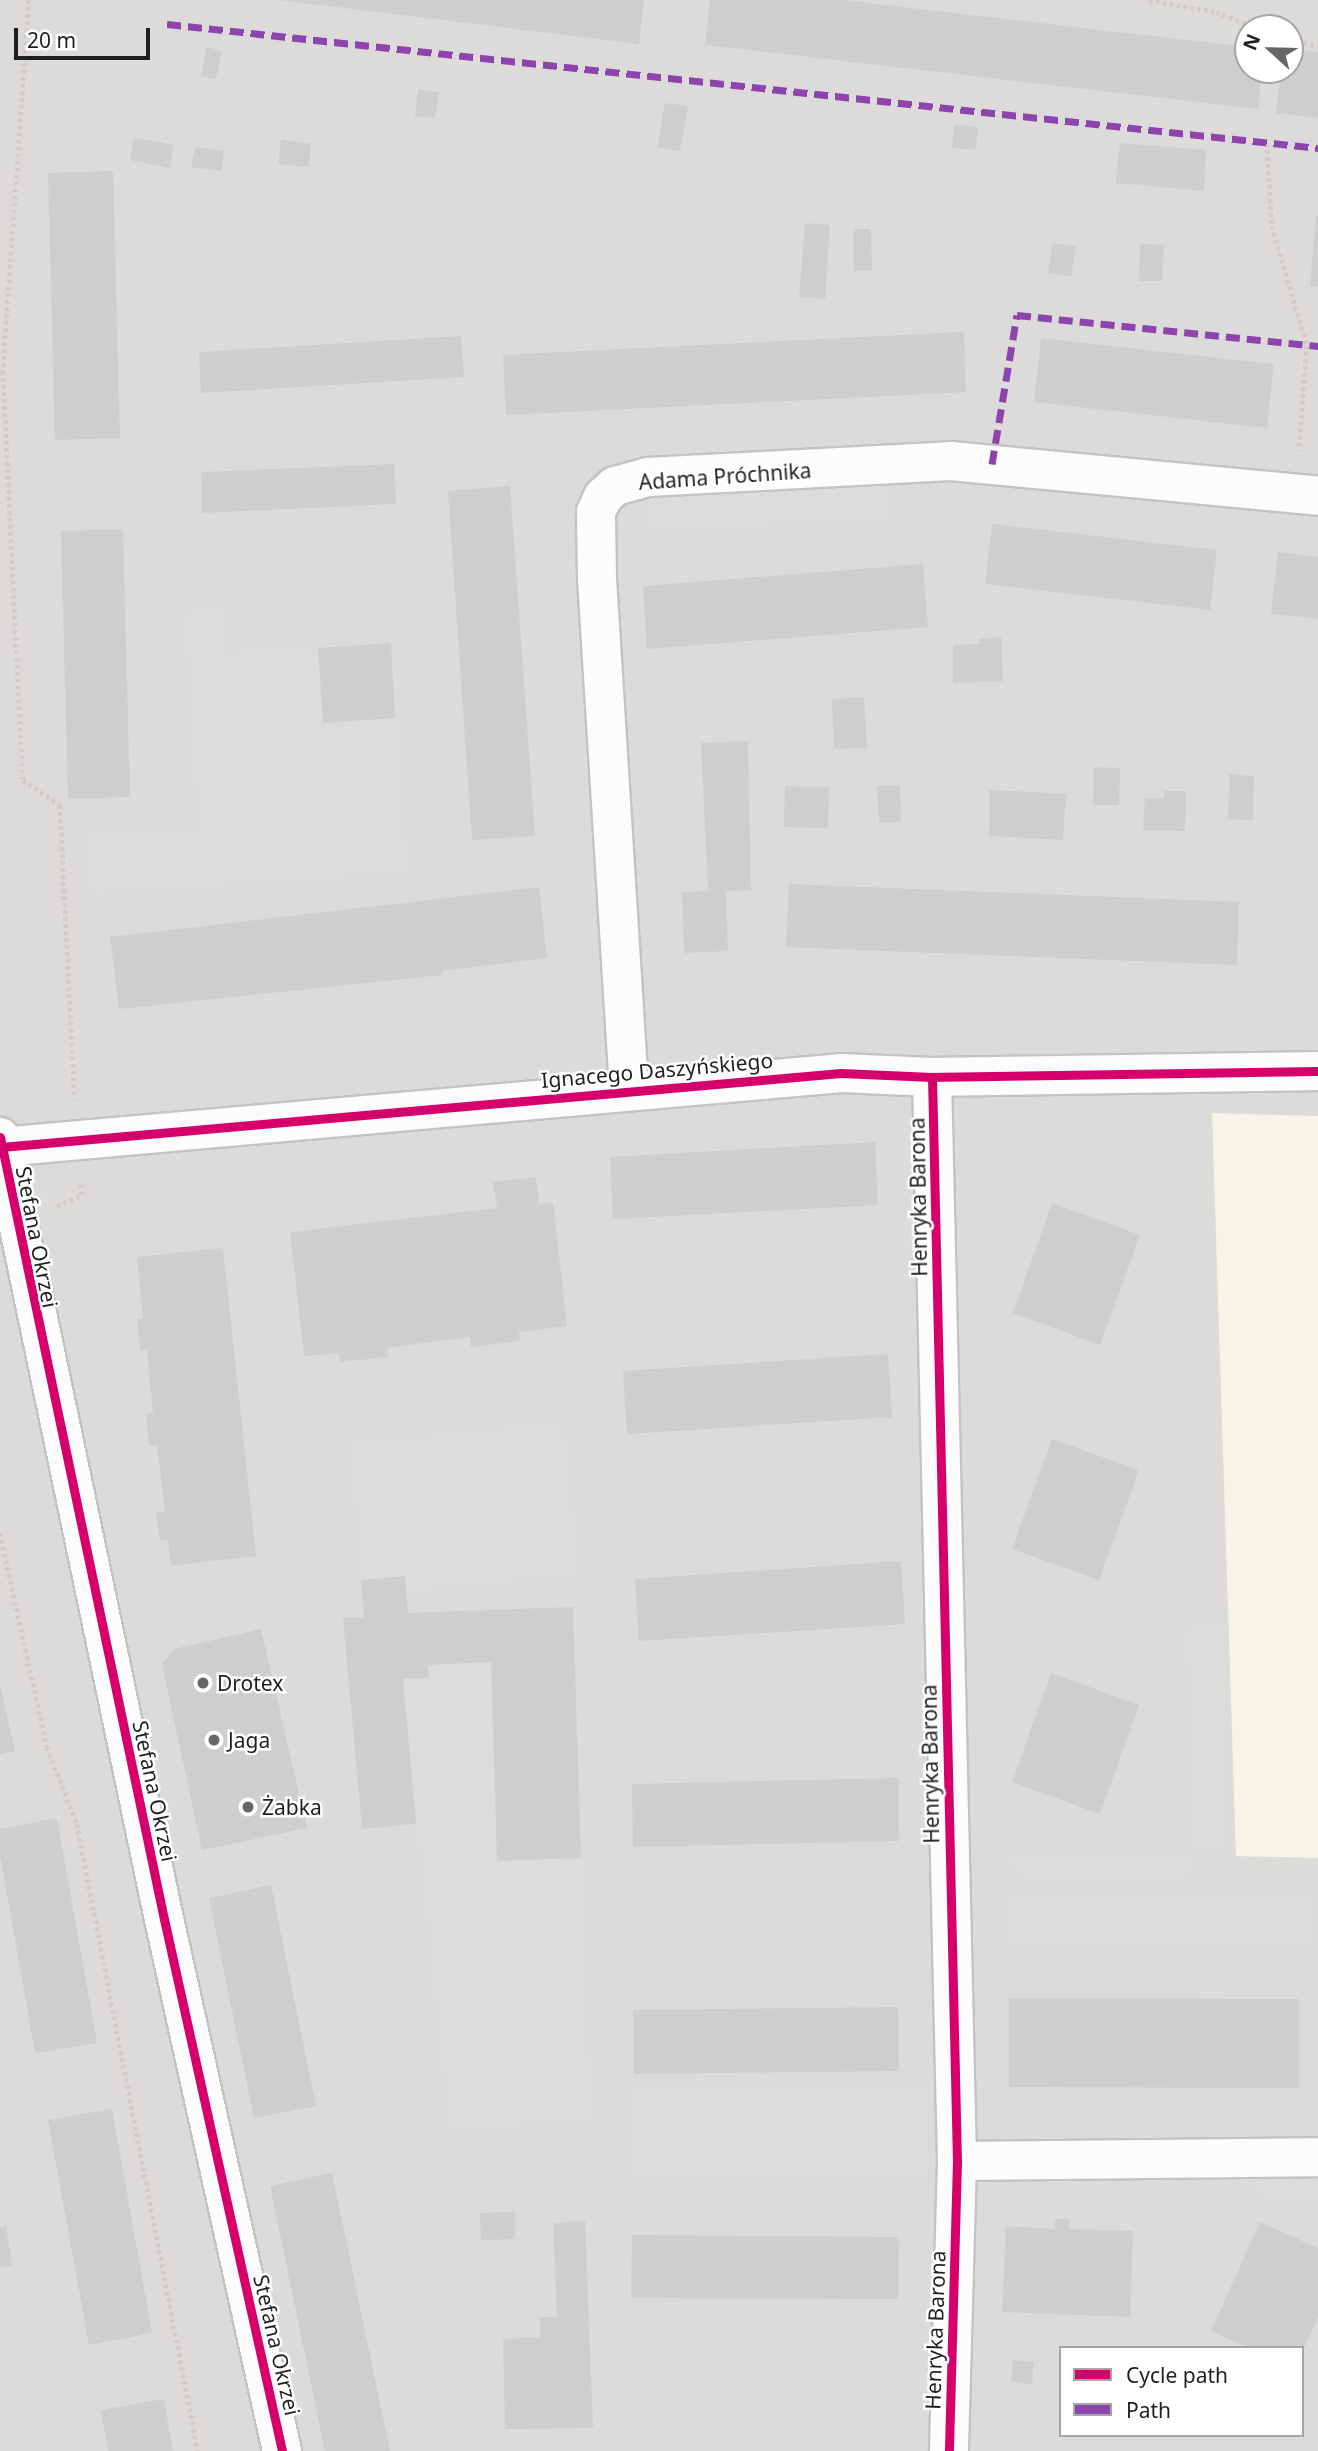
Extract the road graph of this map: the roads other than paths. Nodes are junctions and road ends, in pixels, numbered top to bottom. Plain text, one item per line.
1 (1307, 495) edge
2 (1318, 1072) edge
3 (932, 1077) junction
4 (629, 1089) junction
5 (1, 1142) edge
6 (1318, 2157) edge
7 (957, 2161) junction
8 (282, 2451) edge
9 (949, 2451) edge

1 - 4 street, Adama Próchnika
2 - 3 street, Ignacego Daszyńskiego
3 - 4 street, Ignacego Daszyńskiego
3 - 7 street, Henryka Barona
4 - 5 street, Ignacego Daszyńskiego
5 - 8 street, Stefana Okrzei
6 - 7 street
7 - 9 street, Henryka Barona

